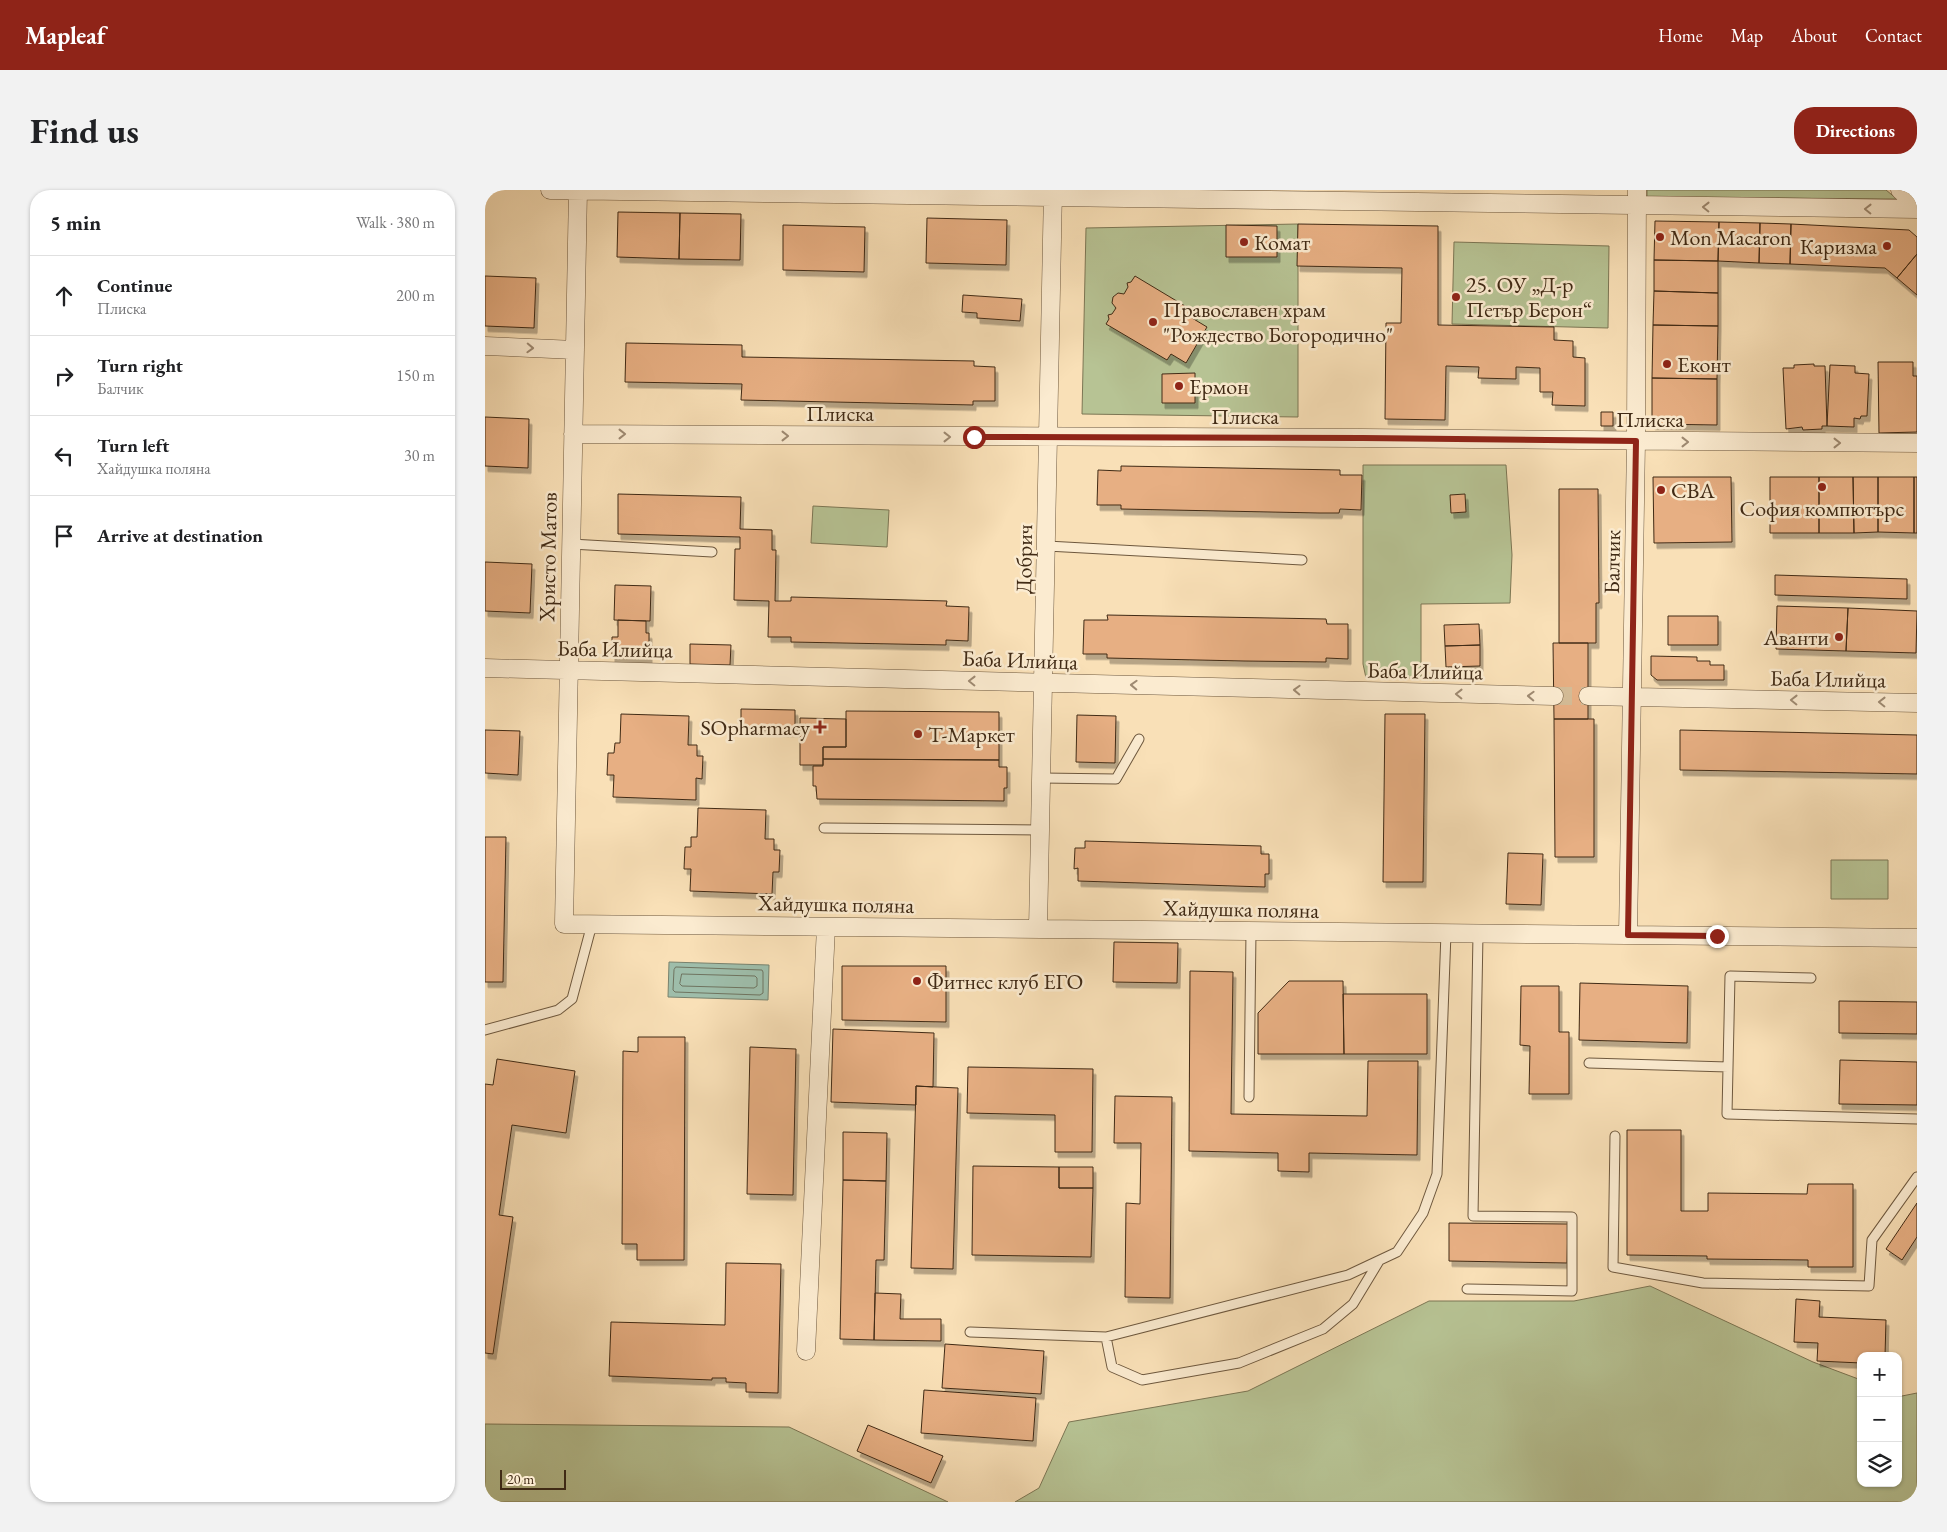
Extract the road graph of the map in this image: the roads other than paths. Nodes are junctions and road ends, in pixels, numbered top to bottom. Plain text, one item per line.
1 (550, 190) edge
2 (1900, 190) edge
3 (577, 191) edge
4 (1053, 194) edge
5 (1637, 198) edge
6 (1917, 205) edge
7 (1917, 209) edge
8 (485, 346) edge
9 (575, 350) junction
10 (573, 434) junction
11 (1049, 437) junction
12 (1636, 441) junction
13 (1917, 443) edge
14 (571, 544) junction
15 (1047, 546) junction
16 (712, 552) dead end
17 (1302, 560) dead end
18 (485, 668) edge
19 (569, 670) junction
20 (1044, 683) junction
21 (1554, 696) tunnel mouth
22 (1588, 696) tunnel mouth
23 (1632, 698) junction
24 (1917, 703) edge
25 (1139, 739) dead end
26 (1042, 778) junction
27 (824, 828) dead end
28 (1041, 830) junction
29 (564, 924) joint
30 (592, 924) junction
31 (826, 927) junction
32 (1039, 929) junction
33 (1251, 932) junction
34 (1446, 933) junction
35 (1477, 934) junction
36 (1628, 935) junction
37 (1917, 938) edge
38 (1811, 978) dead end
39 (485, 1030) edge
40 (1589, 1063) dead end
41 (1728, 1067) junction
42 (1249, 1097) dead end
43 (1917, 1119) edge
44 (1615, 1136) dead end
45 (1917, 1177) edge
46 (1379, 1261) junction
47 (1467, 1290) dead end
48 (970, 1332) dead end
49 (1106, 1337) junction
50 (806, 1351) dead end

1 - 3 street
2 - 6 street
3 - 4 street
3 - 9 street, Христо Матов
4 - 5 street
4 - 11 street, Добрич
7 -> 5 street
5 - 12 street, Балчик
8 -> 9 street
9 - 10 street, Христо Матов
10 -> 11 street, Плиска
10 - 14 street, Христо Матов
11 - 12 street, Плиска
11 - 15 street, Добрич
12 -> 13 street, Плиска
12 - 23 street, Балчик
14 - 16 lane
14 - 19 street, Христо Матов
15 - 17 lane
15 - 20 street, Добрич
18 - 19 street, Баба Илийца
20 -> 19 street, Баба Илийца
19 - 29 street, Христо Матов
21 -> 20 street, Баба Илийца
20 - 26 street, Добрич
22 - 23 street, Баба Илийца
24 -> 23 street, Баба Илийца
23 - 36 street, Балчик
25 - 26 lane
26 - 28 street, Добрич
27 - 28 lane
28 - 32 street, Добрич
29 - 30 street, Хайдушка поляна
30 - 31 street, Хайдушка поляна
30 - 39 lane
31 - 32 street, Хайдушка поляна
31 - 50 street
32 - 33 street, Хайдушка поляна
33 - 34 street, Хайдушка поляна
33 - 42 lane
34 - 35 street, Хайдушка поляна
34 - 46 lane
35 - 36 street, Хайдушка поляна
35 - 47 lane
36 - 37 street, Хайдушка поляна
38 - 41 lane
40 - 41 lane
41 - 43 lane
44 - 45 lane
46 - 49 lane
46 - 49 lane
48 - 49 lane

